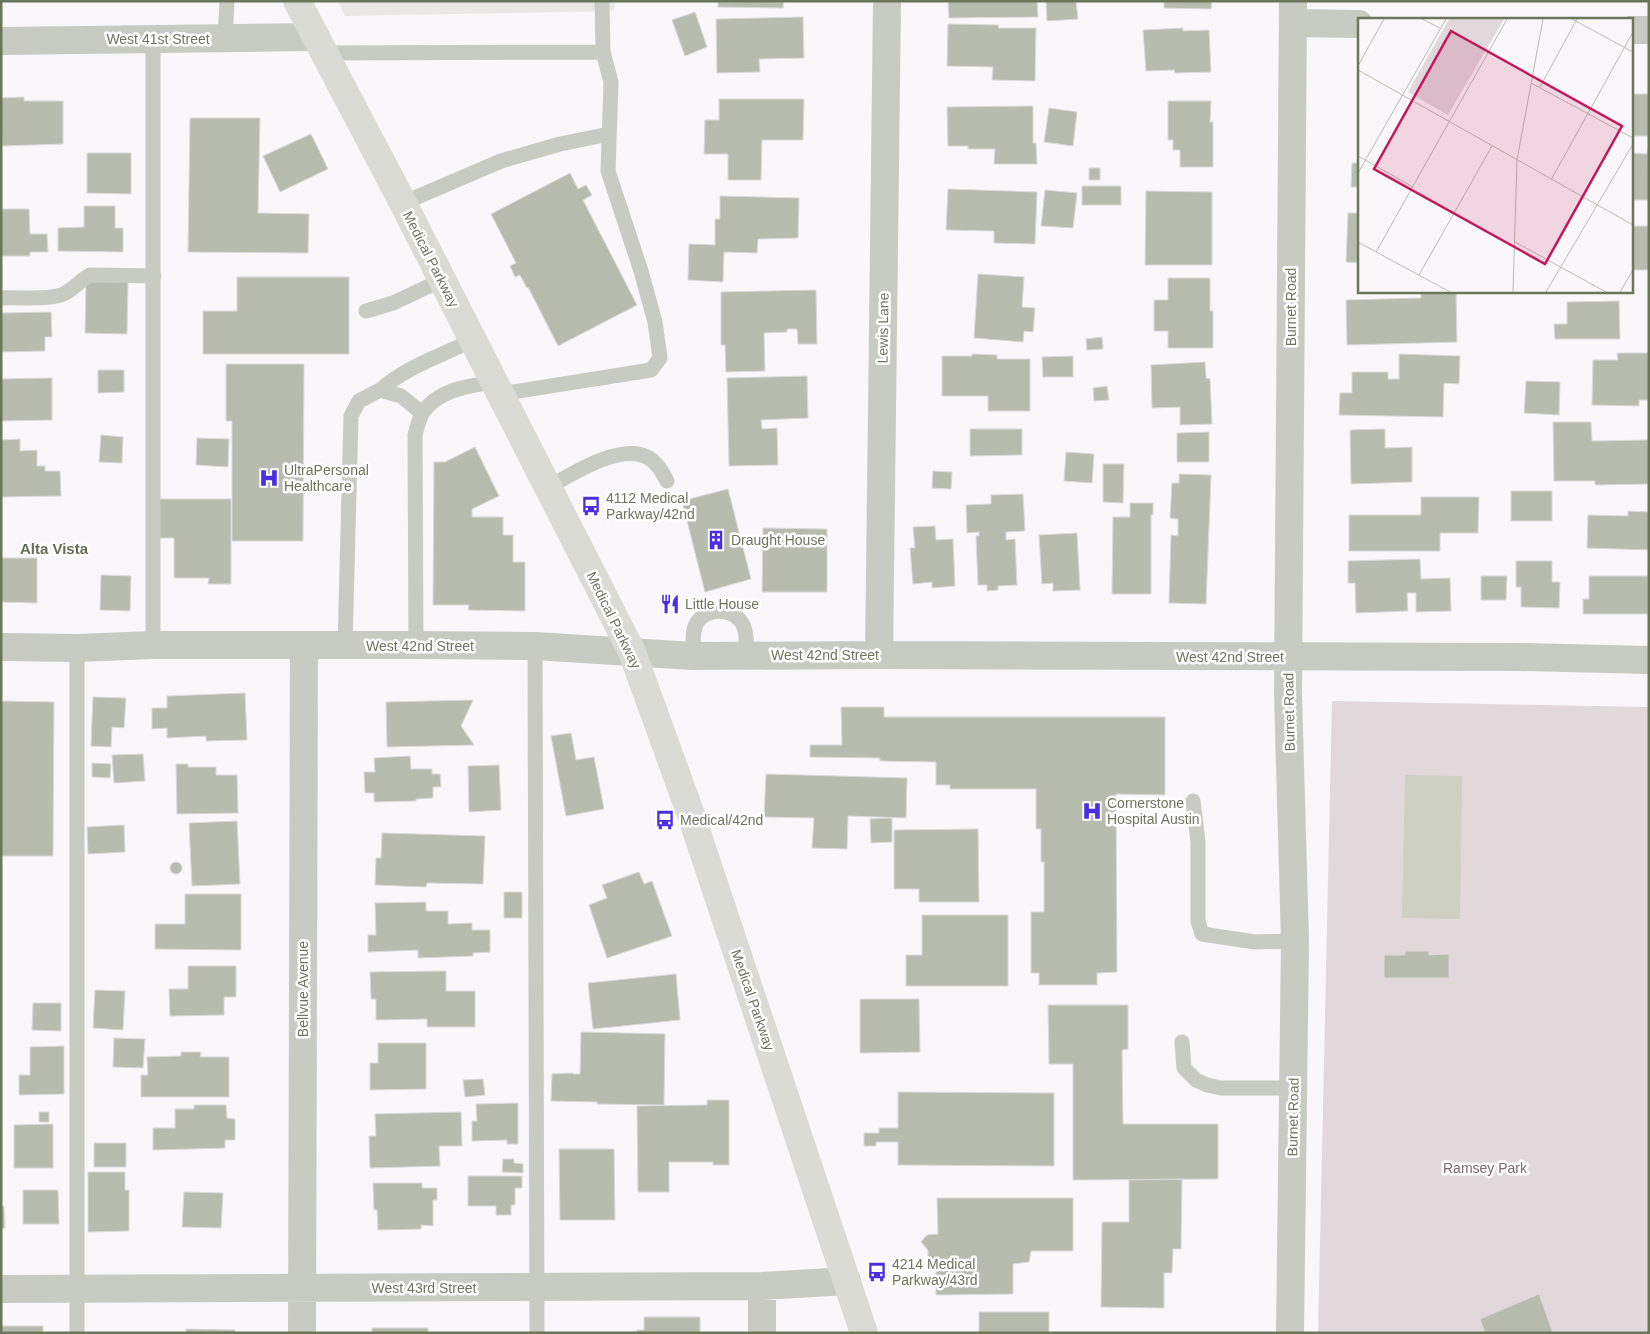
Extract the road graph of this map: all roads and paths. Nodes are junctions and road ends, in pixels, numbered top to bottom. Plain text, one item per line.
1 (227, 1) edge
2 (297, 1) edge
3 (602, 1) edge
4 (886, 1) edge
5 (1293, 12) edge
6 (1358, 24) edge
7 (1632, 30) edge
8 (1649, 30) edge
9 (153, 38) junction
10 (225, 38) junction
11 (1, 41) edge
12 (320, 45) junction
13 (603, 52) junction
14 (609, 134) junction
15 (403, 203) junction
16 (154, 276) junction
17 (442, 280) junction
18 (1, 298) edge
19 (366, 310) dead end
20 (473, 340) junction
21 (497, 388) junction
22 (380, 390) junction
23 (422, 413) junction
24 (667, 481) dead end
25 (548, 487) junction
26 (153, 645) junction
27 (416, 645) junction
28 (304, 646) junction
29 (345, 646) junction
30 (535, 646) junction
31 (1, 647) edge
32 (77, 648) junction
33 (632, 652) junction
34 (747, 655) junction
35 (878, 655) junction
36 (693, 656) junction
37 (1289, 657) junction
38 (1649, 660) edge
39 (1193, 801) dead end
40 (1295, 941) junction
41 (1182, 1042) dead end
42 (1293, 1088) junction
43 (847, 1281) junction
44 (762, 1286) junction
45 (537, 1287) junction
46 (302, 1288) junction
47 (1, 1289) edge
48 (77, 1289) junction
49 (77, 1333) edge
50 (302, 1333) edge
51 (537, 1333) edge
52 (762, 1333) edge
53 (864, 1333) edge
54 (1290, 1333) edge

1 - 10 lane
2 - 12 street, Medical Parkway
3 - 13 lane
4 - 35 street, Lewis Lane
5 - 6 street
5 - 37 street, Burnet Road
7 - 8 street
9 - 10 street, West 41st Street
9 - 11 street, West 41st Street
9 - 16 lane
10 - 12 street, West 41st Street
12 - 13 lane
12 - 15 street, Medical Parkway
13 - 14 lane
14 - 15 lane
14 - 21 lane
15 - 17 street, Medical Parkway
16 - 18 lane
16 - 26 lane
17 - 19 lane
17 - 20 street, Medical Parkway
20 - 21 street, Medical Parkway
20 - 22 lane
21 - 23 lane
21 - 25 street, Medical Parkway
22 - 23 lane
22 - 29 lane
23 - 27 lane
24 - 25 lane
25 - 33 street, Medical Parkway
26 - 28 street, West 42nd Street
26 - 32 street, West 42nd Street
27 - 29 street, West 42nd Street
27 - 30 street, West 42nd Street
28 - 29 street, West 42nd Street
28 - 46 street, Bellvue Avenue
30 - 33 street, West 42nd Street
30 - 45 lane
31 - 32 street, West 42nd Street
32 - 48 lane
33 - 36 street, West 42nd Street
33 - 43 street, Medical Parkway
34 - 35 street, West 42nd Street
34 - 36 street, West 42nd Street
34 - 36 lane
35 - 37 street, West 42nd Street
37 - 38 street, West 42nd Street
37 - 40 street, Burnet Road
39 - 40 lane
40 - 42 street, Burnet Road
41 - 42 lane
42 - 54 street, Burnet Road
43 - 44 street, West 43rd Street
43 - 53 street, Medical Parkway
44 - 45 street, West 43rd Street
44 - 52 street
45 - 46 street, West 43rd Street
45 - 51 lane
46 - 48 street, West 43rd Street
46 - 50 street, Bellvue Avenue
47 - 48 street, West 43rd Street
48 - 49 lane

